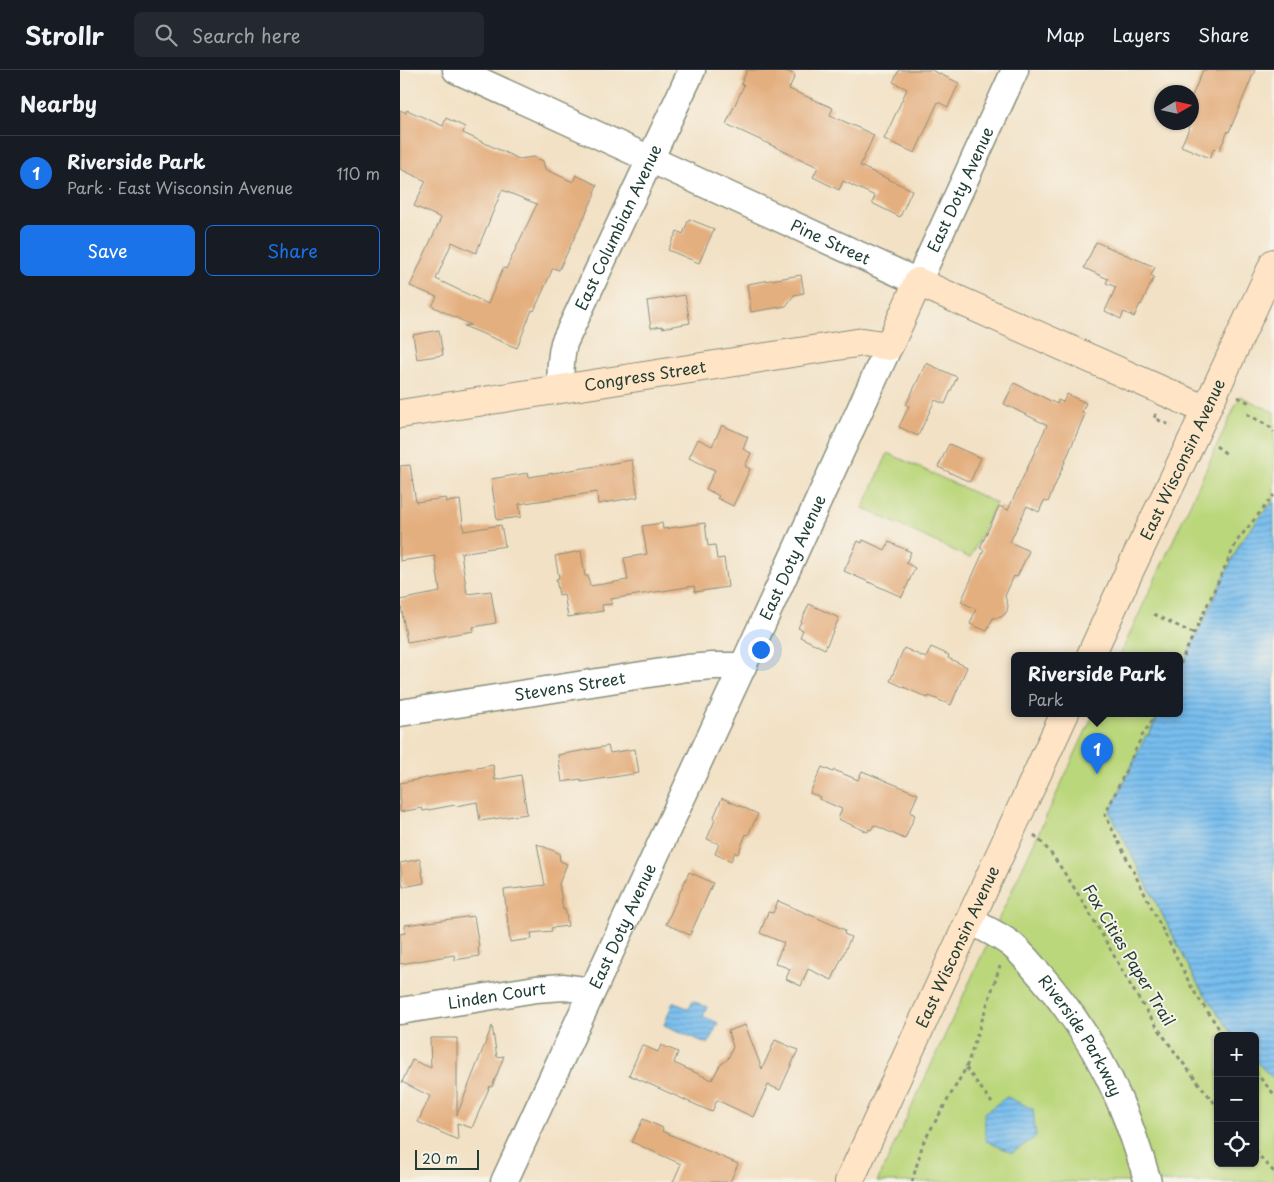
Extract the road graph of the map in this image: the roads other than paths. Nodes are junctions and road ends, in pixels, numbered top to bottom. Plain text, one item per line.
1 (456, 70) edge
2 (692, 70) edge
3 (1015, 70) edge
4 (651, 159) junction
5 (1274, 263) edge
6 (918, 282) junction
7 (889, 346) junction
8 (561, 389) junction
9 (1206, 410) junction
10 (400, 414) edge
11 (1092, 652) edge
12 (742, 666) junction
13 (400, 713) edge
14 (1063, 717) edge
15 (969, 920) junction
16 (592, 991) junction
17 (400, 1011) edge
18 (504, 1182) edge
19 (849, 1182) edge
20 (1148, 1182) edge

1 - 4 street, Pine Street
2 - 4 street, East Columbian Avenue
3 - 6 street, East Doty Avenue
4 - 6 street, Pine Street
4 - 8 street, East Columbian Avenue
5 - 9 main road, East Wisconsin Avenue
6 - 7 main road, East Doty Avenue
6 - 9 main road, Pine Street
7 - 8 main road, Congress Street
7 - 12 street, East Doty Avenue
8 - 10 main road, Congress Street
9 - 11 main road, East Wisconsin Avenue
12 - 13 street, Stevens Street
12 - 16 street, East Doty Avenue
14 - 15 main road, East Wisconsin Avenue
15 - 19 main road, East Wisconsin Avenue
15 - 20 street, Riverside Parkway
16 - 17 street, Linden Court
16 - 18 street, East Doty Avenue

